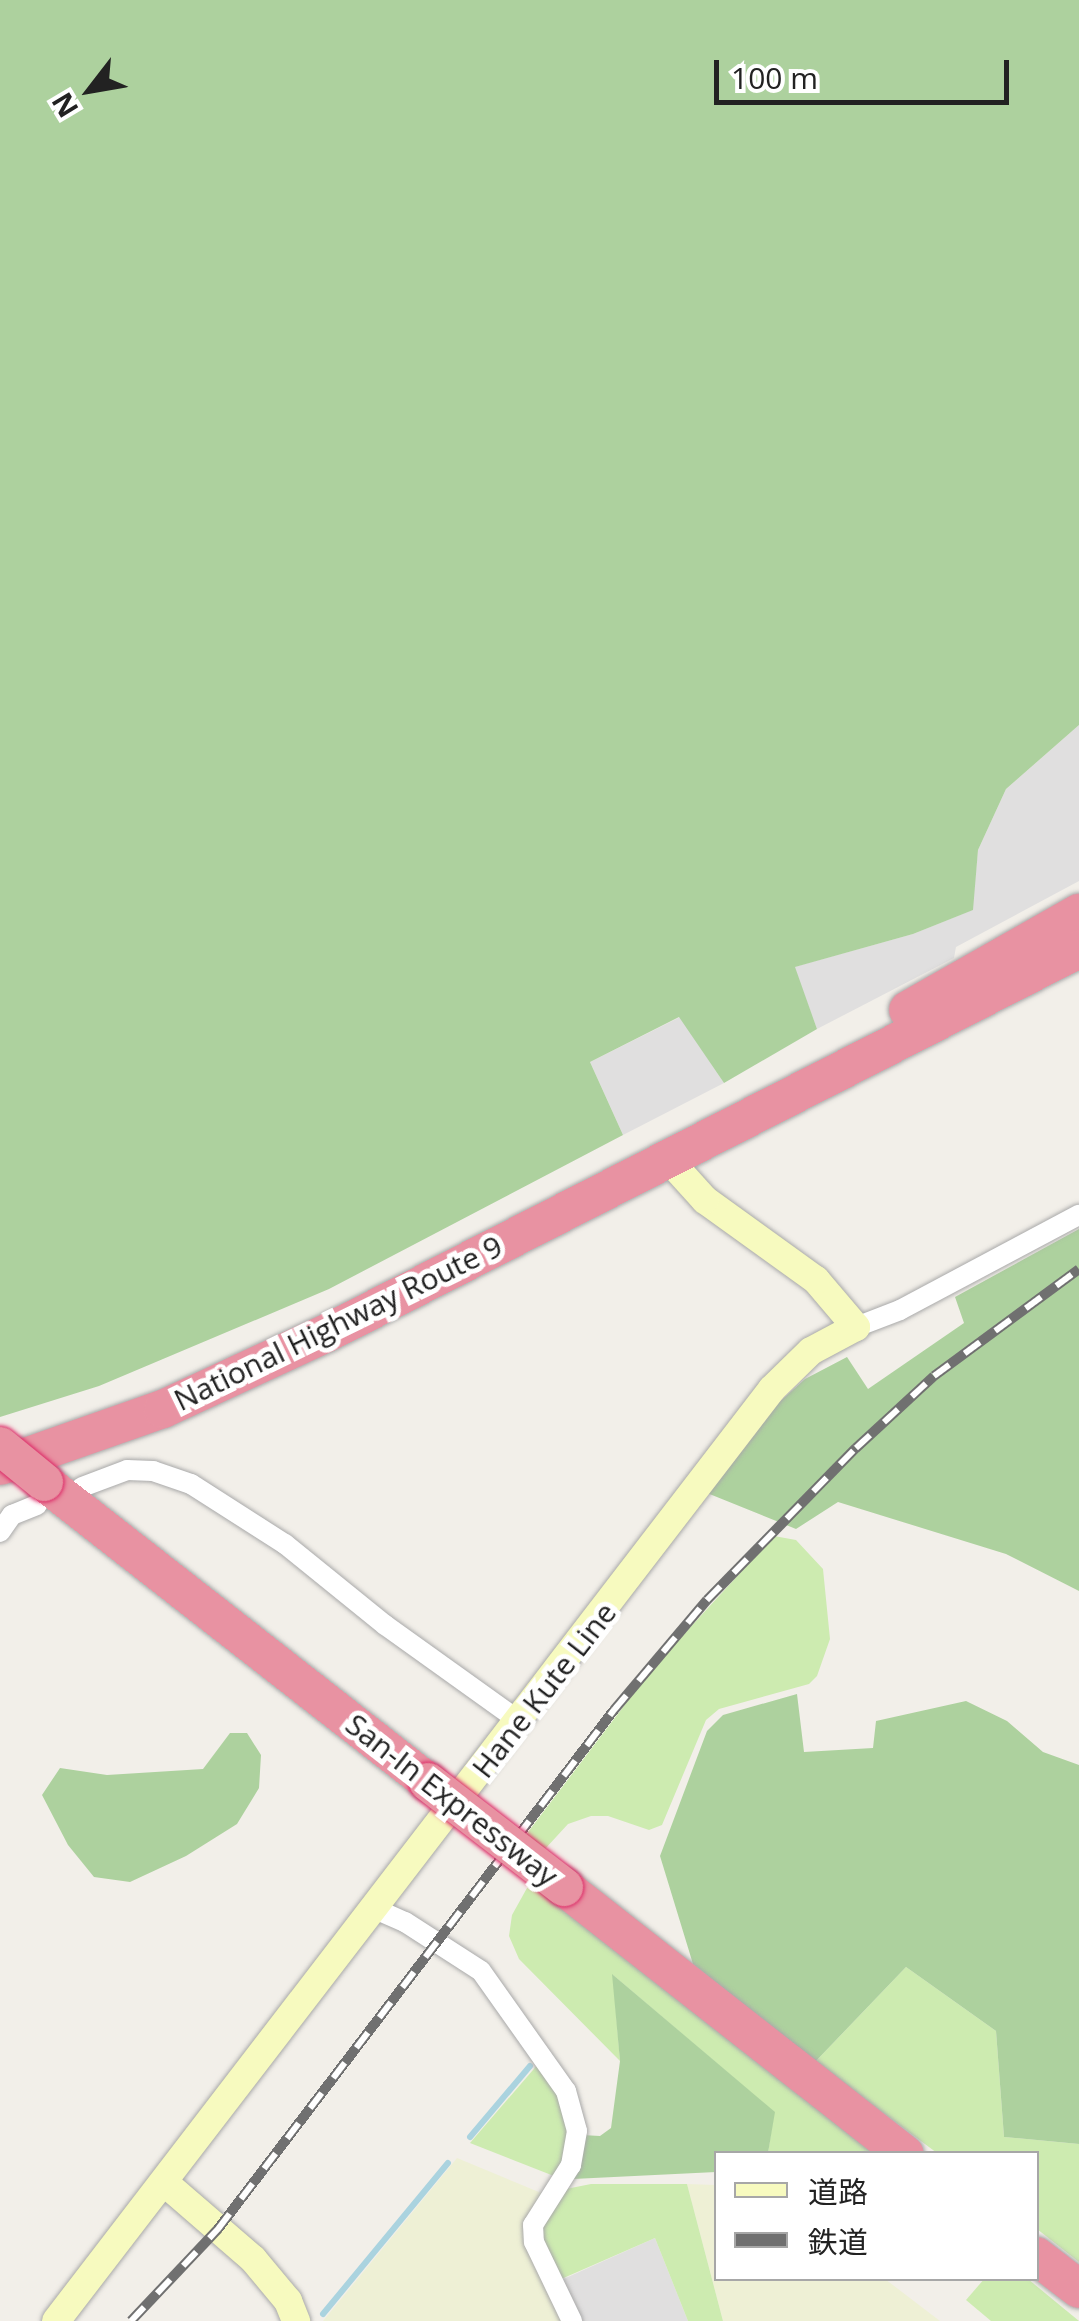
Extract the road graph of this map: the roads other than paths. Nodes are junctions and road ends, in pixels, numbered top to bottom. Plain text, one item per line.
1 (1079, 914) edge
2 (1079, 949) edge
3 (667, 1158) junction
4 (1079, 1215) edge
5 (856, 1327) junction
6 (0, 1446) edge
7 (0, 1466) edge
8 (82, 1487) dead end
9 (41, 1494) junction
10 (0, 1532) edge
11 (520, 1721) junction
12 (373, 1908) junction
13 (901, 2151) edge
14 (165, 2183) junction
15 (1039, 2258) edge
16 (1079, 2290) edge
17 (56, 2321) edge
18 (296, 2321) edge
19 (572, 2321) edge

1 - 3 highway, National Highway Route 9
2 - 3 highway, National Highway Route 9
3 - 5 main road
3 - 7 highway, National Highway Route 9
4 - 5 street
5 - 11 main road, Hane Kute Line
6 - 9 highway, San-In Expressway, bridge
8 - 11 street
9 - 10 street
9 - 13 highway, San-In Expressway, bridge
11 - 12 main road, Hane Kute Line
12 - 14 main road, Hane Kute Line
12 - 19 street
14 - 17 main road, Hane Kute Line
14 - 18 main road
15 - 16 highway

